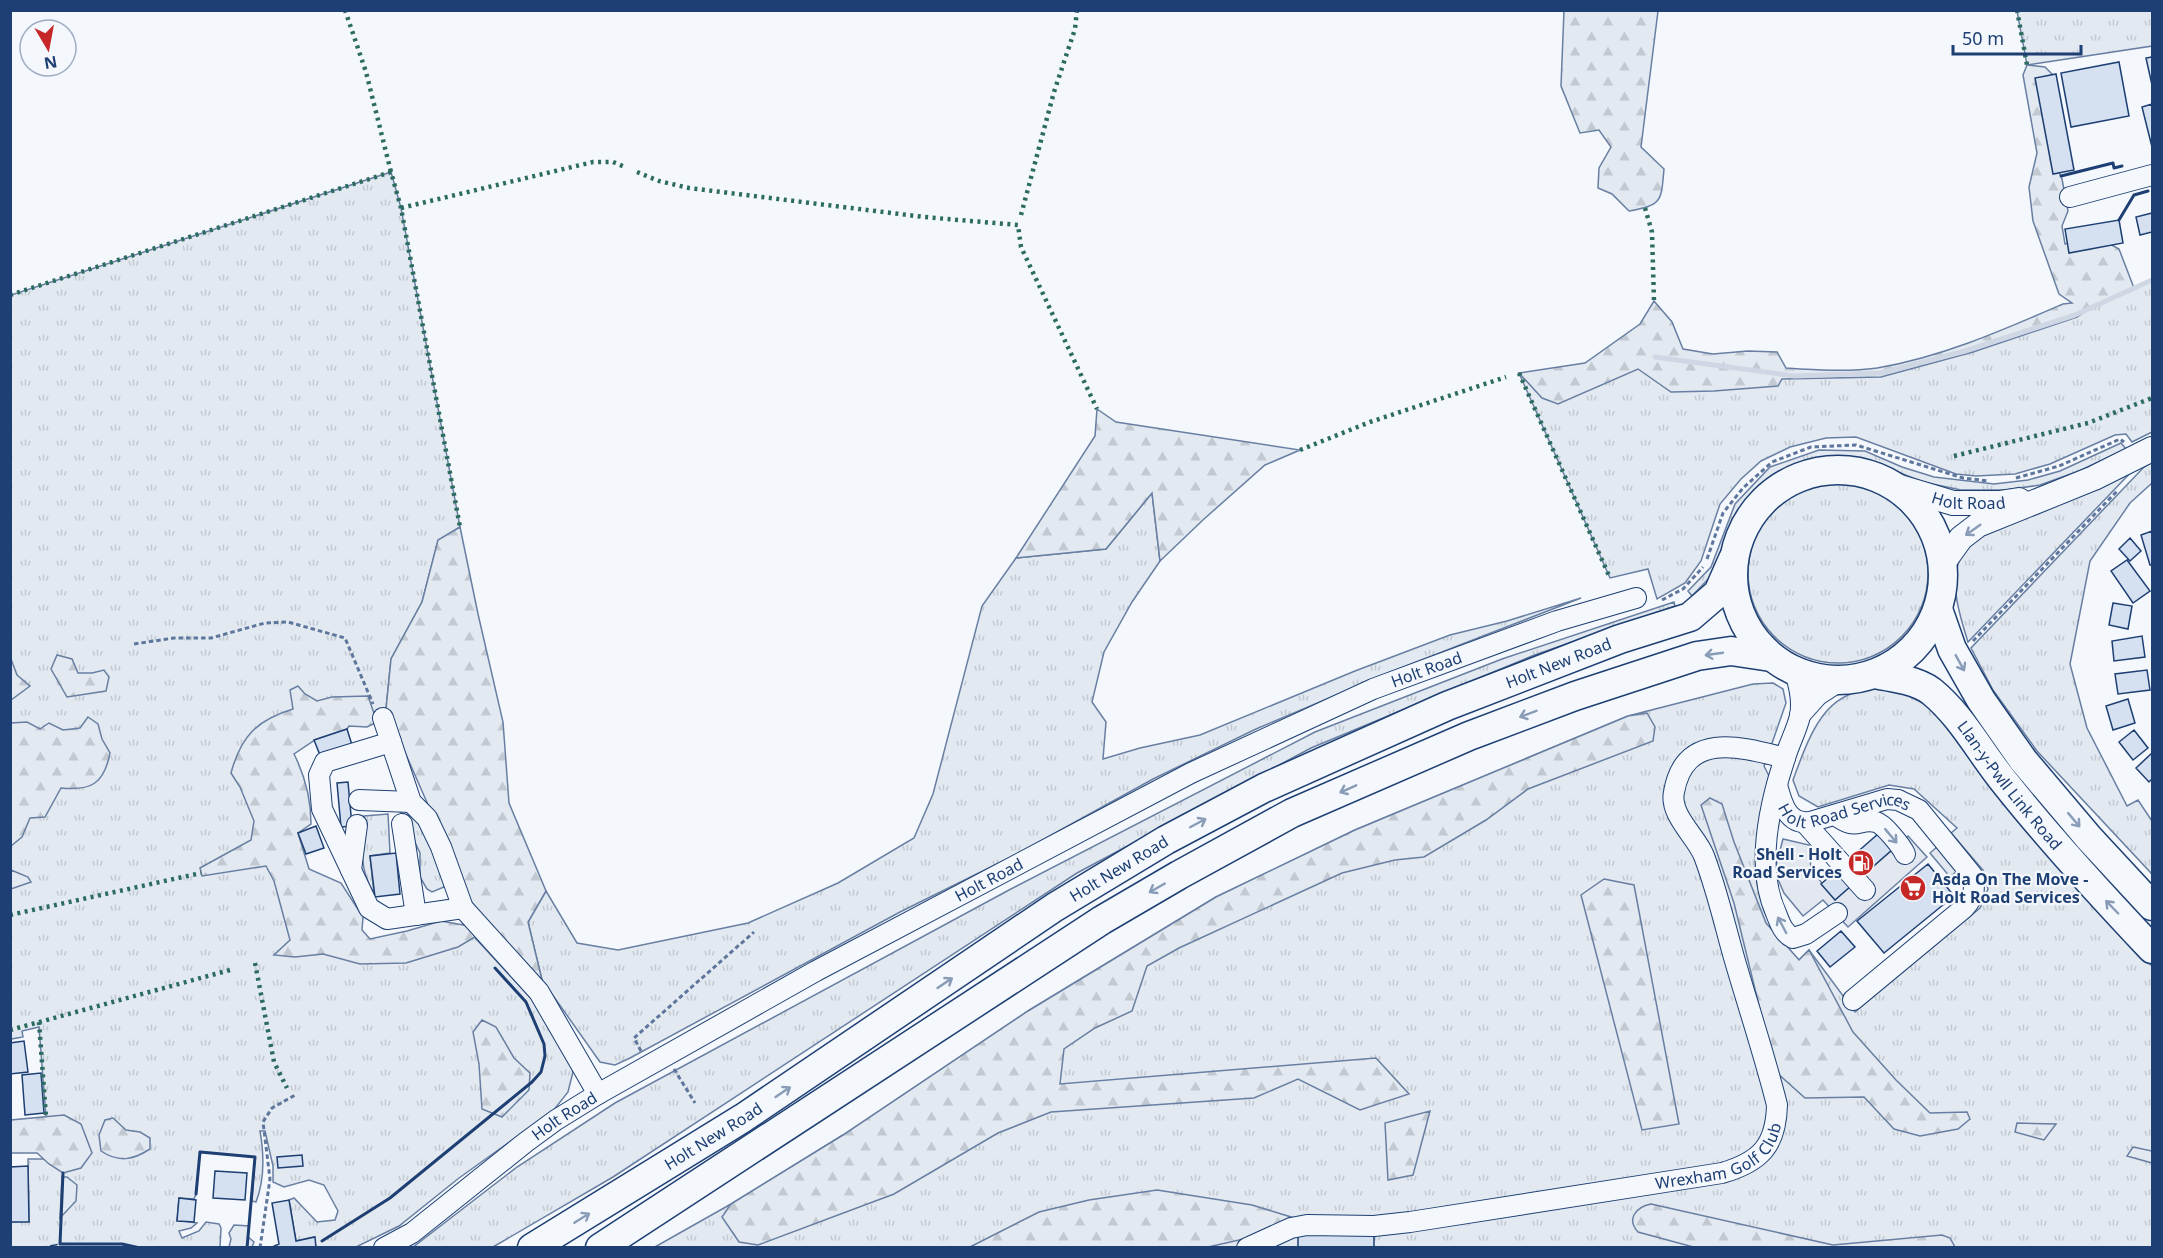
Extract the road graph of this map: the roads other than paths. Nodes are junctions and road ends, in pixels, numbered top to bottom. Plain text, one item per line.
1 (2152, 175) edge
2 (2070, 196) dead end
3 (2152, 449) edge
4 (1893, 484) junction
5 (2045, 497) junction
6 (1733, 559) junction
7 (1943, 563) junction
8 (1636, 598) dead end
9 (1938, 609) junction
10 (1783, 664) junction
11 (1874, 674) junction
12 (1841, 680) junction
13 (1800, 715) junction
14 (382, 718) road end
15 (392, 742) junction
16 (1785, 758) junction
17 (1778, 785) junction
18 (359, 800) dead end
19 (411, 802) junction
20 (1835, 815) junction
21 (1803, 823) junction
22 (402, 824) dead end
23 (357, 825) dead end
24 (1767, 837) junction
25 (1905, 854) dead end
26 (351, 870) junction
27 (1865, 890) dead end
28 (2152, 906) edge
29 (463, 908) junction
30 (1837, 913) dead end
31 (416, 915) junction
32 (2152, 949) edge
33 (1853, 1000) dead end
34 (598, 1094) junction
35 (384, 1248) edge
36 (532, 1248) edge
37 (600, 1248) edge
38 (1246, 1248) edge

1 - 2 lane
3 - 5 main road, Holt Road
4 - 5 main road, Holt Road
4 - 6 highway
4 - 7 highway
5 -> 7 main road, Holt Road
6 - 10 highway
36 -> 6 highway, Holt New Road
7 - 9 highway
8 - 34 lane, Holt Road
9 - 11 highway
9 -> 28 highway, Llan-y-Pwll Link Road
10 - 12 highway
10 - 13 lane, Holt Road Services
10 -> 37 highway, Holt New Road
11 - 12 highway
32 -> 11 highway, Llan-y-Pwll Link Road
12 - 13 lane, Holt Road Services
13 - 16 lane, Holt Road Services
14 - 15 lane
15 - 19 lane
15 - 26 lane
16 - 17 lane, Holt Road Services
16 - 38 lane, Wrexham Golf Club
17 - 21 lane, Holt Road Services
17 - 24 lane
18 - 19 lane
19 - 29 lane
20 - 21 lane, Holt Road Services
20 -> 25 lane
20 - 33 lane, Holt Road Services
21 - 24 lane
21 - 27 lane
22 - 31 lane
23 - 26 lane
30 -> 24 lane
26 - 31 lane
29 - 31 lane
29 - 34 lane
34 - 35 lane, Holt Road

